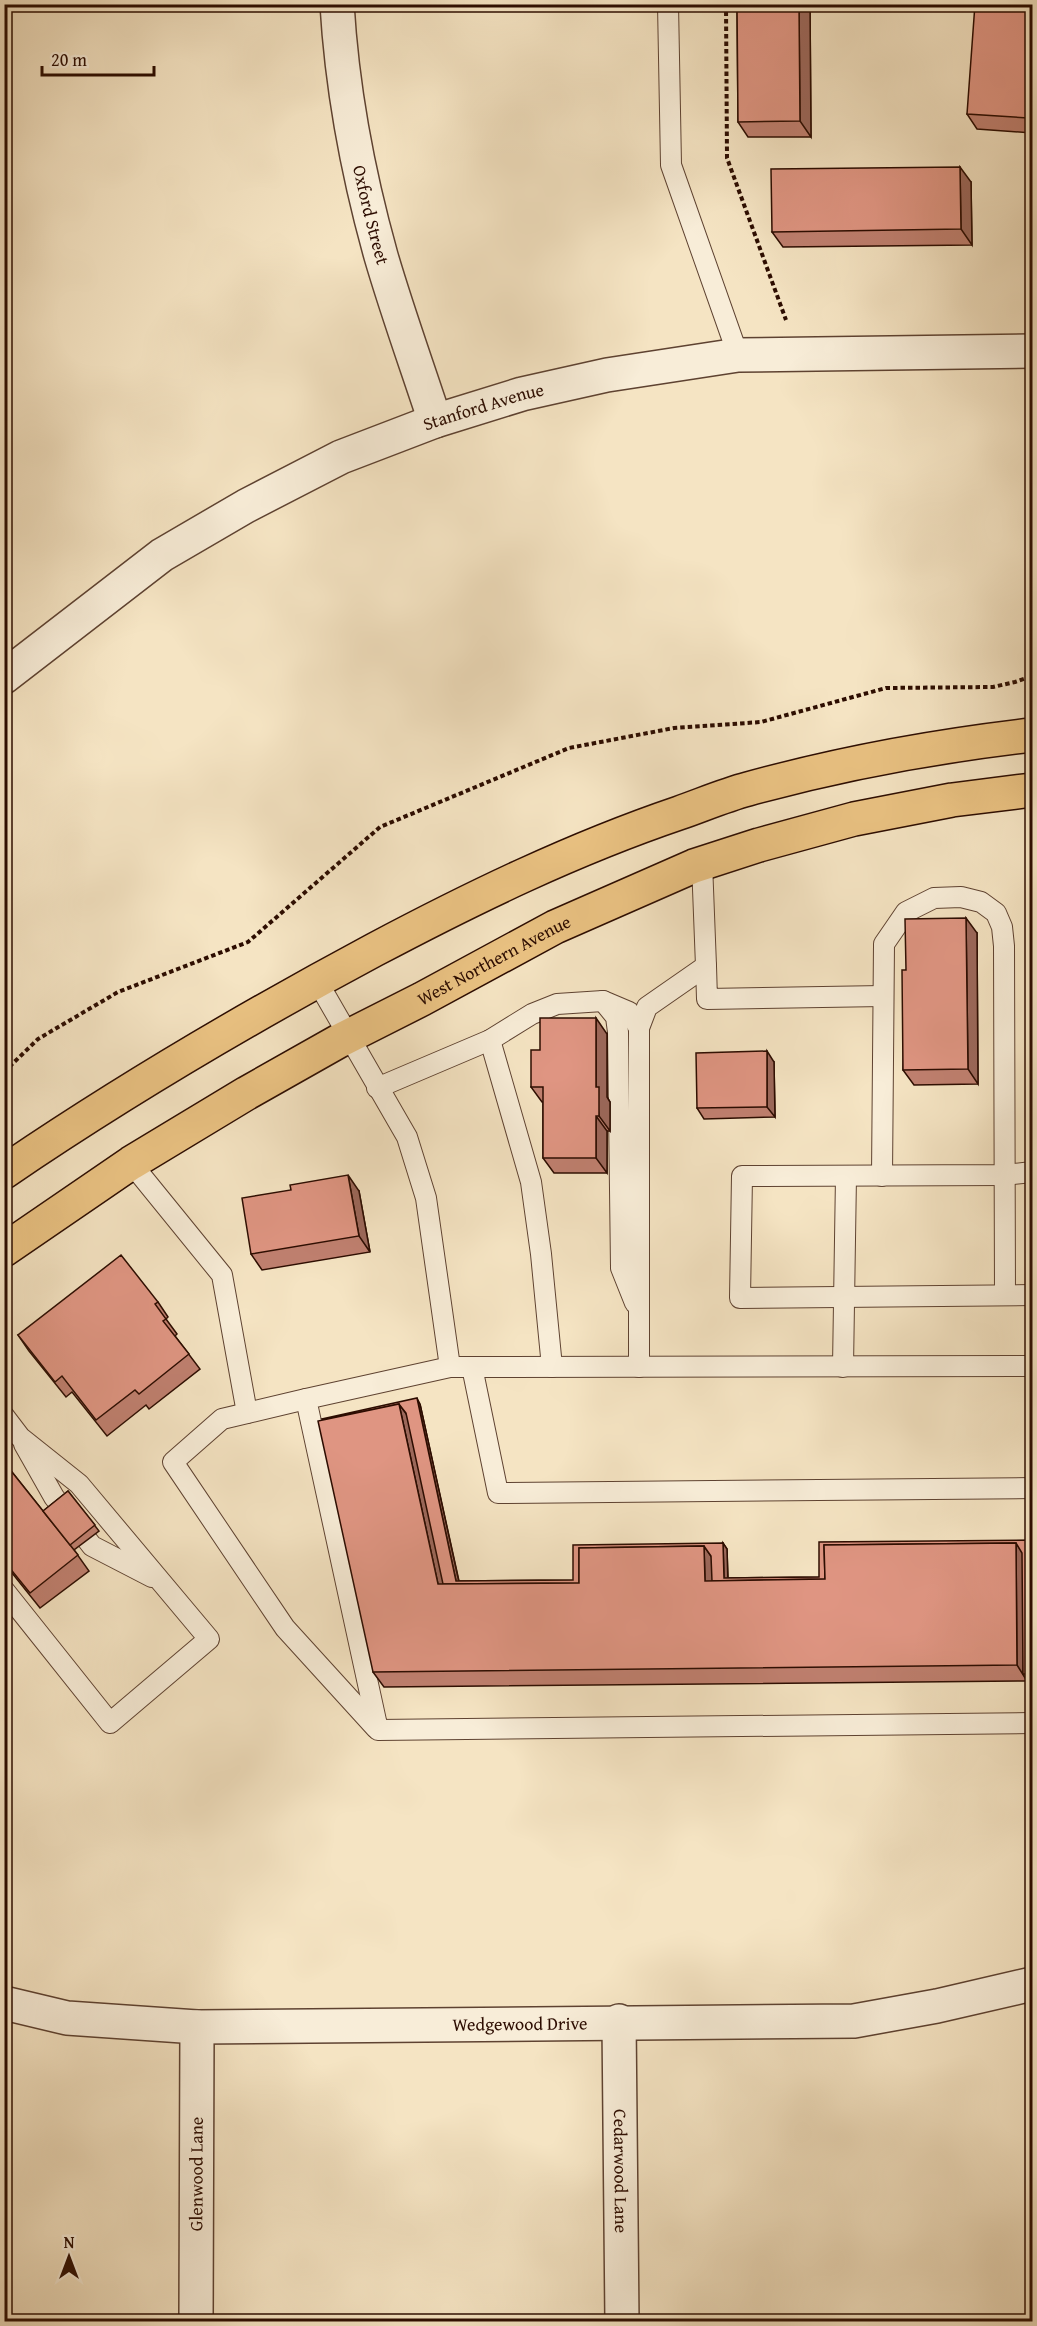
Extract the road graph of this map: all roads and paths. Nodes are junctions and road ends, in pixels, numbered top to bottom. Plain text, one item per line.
1 (337, 4) edge
2 (668, 4) edge
3 (726, 4) edge
4 (787, 323) dead end
5 (1032, 351) edge
6 (738, 355) junction
7 (435, 421) junction
8 (1032, 676) edge
9 (4, 677) edge
10 (1032, 735) edge
11 (1032, 790) edge
12 (702, 863) junction
13 (706, 966) junction
14 (317, 981) junction
15 (883, 996) junction
16 (603, 1001) junction
17 (639, 1028) junction
18 (347, 1037) junction
19 (490, 1040) junction
20 (4, 1072) edge
21 (377, 1088) junction
22 (131, 1163) junction
23 (1032, 1172) edge
24 (4, 1173) edge
25 (1005, 1175) junction
26 (846, 1176) junction
27 (882, 1176) junction
28 (4, 1250) edge
29 (1005, 1295) junction
30 (1032, 1295) edge
31 (845, 1296) junction
32 (639, 1314) junction
33 (1032, 1366) edge
34 (450, 1367) junction
35 (472, 1367) junction
36 (552, 1367) junction
37 (639, 1367) junction
38 (843, 1367) junction
39 (306, 1399) junction
40 (247, 1413) junction
41 (4, 1416) edge
42 (20, 1437) junction
43 (1032, 1488) edge
44 (160, 1581) junction
45 (4, 1590) edge
46 (1032, 1723) edge
47 (378, 1730) junction
48 (1032, 1984) edge
49 (4, 2003) edge
50 (620, 2021) junction
51 (197, 2027) junction
52 (196, 2322) edge
53 (622, 2322) edge

1 - 7 street, Oxford Street
2 - 6 lane
3 - 4 path
5 - 6 street, Stanford Avenue
6 - 7 street, Stanford Avenue
7 - 9 street, Stanford Avenue
8 - 20 path
10 - 14 main road
11 - 12 main road, West Northern Avenue
12 - 13 lane
12 - 18 main road, West Northern Avenue
13 - 15 lane
13 - 17 lane
14 - 18 lane
14 - 24 main road
15 - 25 lane
15 - 27 lane
16 - 17 lane
16 - 19 lane
16 - 32 lane
17 - 32 lane
18 - 21 lane
18 - 22 main road, West Northern Avenue
19 - 21 lane
19 - 36 lane
21 - 34 lane
22 - 28 main road, West Northern Avenue
22 - 40 lane
23 - 25 lane
25 - 27 lane
25 - 29 lane
26 - 27 lane
26 - 31 lane
26 - 31 lane
29 - 30 lane
29 - 31 lane
31 - 38 lane
32 - 37 lane
33 - 38 lane
34 - 35 lane
34 - 39 lane
35 - 36 lane
35 - 43 lane
36 - 37 lane
37 - 38 lane
39 - 40 lane
39 - 47 lane
40 - 47 lane
41 - 42 lane
42 - 44 lane
42 - 44 lane
44 - 45 lane
46 - 47 lane
48 - 50 street, Wedgewood Drive
49 - 51 street, Wedgewood Drive
50 - 51 street, Wedgewood Drive
50 - 53 street, Cedarwood Lane
51 - 52 street, Glenwood Lane

